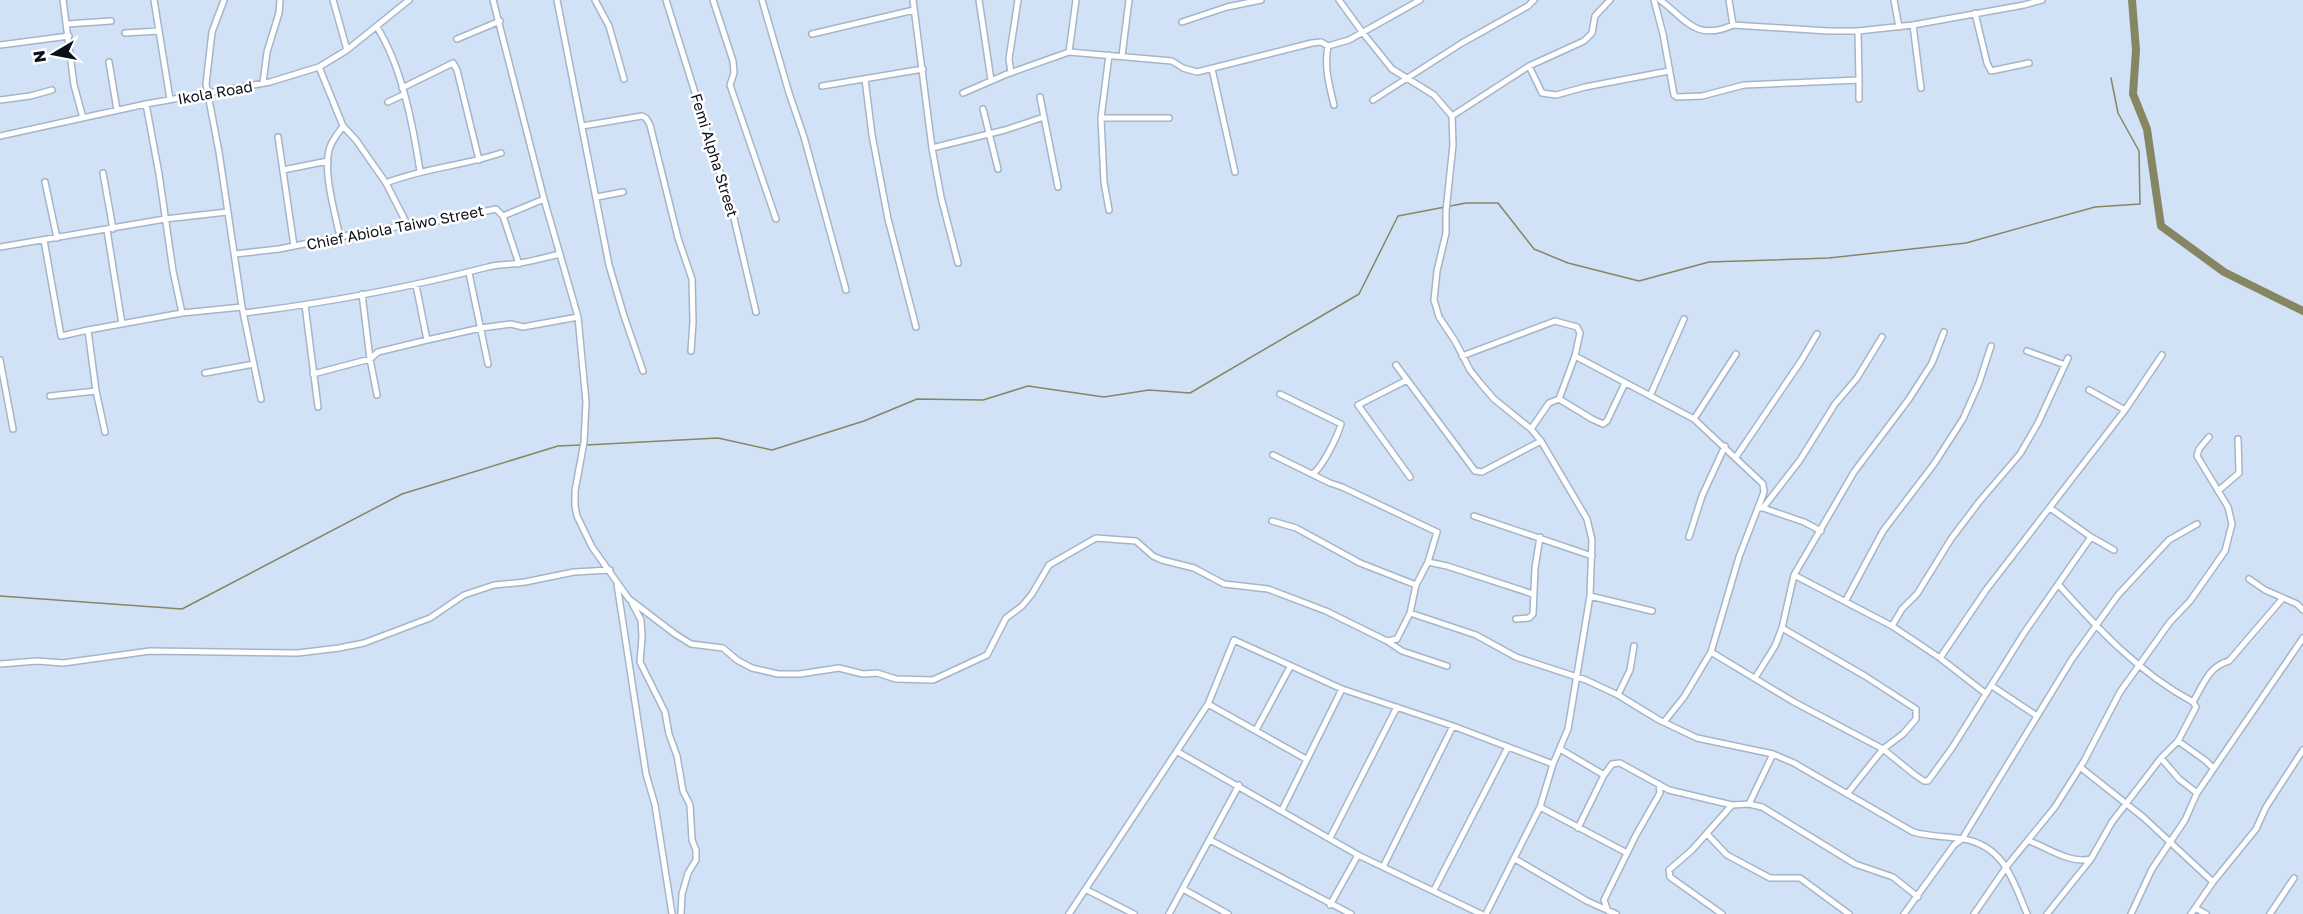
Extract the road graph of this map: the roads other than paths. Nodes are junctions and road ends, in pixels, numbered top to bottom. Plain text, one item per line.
1 (63, 0) edge
2 (154, 0) edge
3 (224, 0) edge
4 (280, 0) edge
5 (333, 0) edge
6 (409, 0) edge
7 (493, 0) edge
8 (557, 0) edge
9 (595, 0) edge
10 (666, 0) edge
11 (713, 0) edge
12 (762, 0) edge
13 (913, 0) edge
14 (979, 0) edge
15 (1018, 0) edge
16 (1076, 0) edge
17 (1129, 0) edge
18 (1224, 0) edge
19 (1261, 0) edge
20 (1340, 0) edge
21 (1419, 0) edge
22 (1523, 0) edge
23 (1534, 0) edge
24 (1610, 0) edge
25 (1654, 0) edge
26 (1660, 0) edge
27 (1729, 0) edge
28 (1894, 0) edge
29 (2042, 0) edge
30 (1528, 6) junction
31 (1227, 7) junction
32 (914, 10) junction
33 (1975, 13) junction
34 (111, 21) dead end
35 (500, 21) junction
36 (1182, 22) dead end
37 (67, 24) junction
38 (1733, 25) junction
39 (1913, 25) junction
40 (377, 27) junction
41 (1899, 27) junction
42 (159, 31) junction
43 (1858, 31) junction
44 (125, 33) dead end
45 (1363, 33) junction
46 (812, 34) dead end
47 (69, 36) junction
48 (458, 39) dead end
49 (0, 45) edge
50 (1328, 46) junction
51 (347, 50) junction
52 (1069, 52) junction
53 (1109, 55) junction
54 (1122, 56) junction
55 (109, 62) dead end
56 (2030, 63) dead end
57 (1529, 66) junction
58 (319, 67) junction
59 (923, 69) junction
60 (1212, 69) junction
61 (1669, 71) junction
62 (1011, 72) junction
63 (1406, 78) junction
64 (624, 79) dead end
65 (865, 79) junction
66 (1859, 80) junction
67 (991, 81) junction
68 (263, 83) junction
69 (822, 86) dead end
70 (402, 88) junction
71 (1922, 88) dead end
72 (52, 90) dead end
73 (208, 93) junction
74 (963, 93) dead end
75 (403, 95) junction
76 (1040, 97) dead end
77 (170, 99) junction
78 (1859, 99) dead end
79 (0, 100) edge
80 (1373, 100) dead end
81 (388, 102) dead end
82 (146, 104) junction
83 (1334, 105) dead end
84 (983, 109) dead end
85 (117, 110) junction
86 (1452, 116) junction
87 (1044, 117) junction
88 (83, 118) junction
89 (1101, 118) junction
90 (1169, 118) dead end
91 (343, 126) junction
92 (582, 126) junction
93 (990, 132) junction
94 (0, 136) edge
95 (278, 137) dead end
96 (932, 148) junction
97 (501, 153) dead end
98 (479, 160) junction
99 (328, 161) junction
100 (998, 169) dead end
101 (283, 170) junction
102 (420, 171) junction
103 (1235, 172) dead end
104 (103, 173) dead end
105 (45, 182) dead end
106 (386, 183) junction
107 (1058, 187) dead end
108 (623, 192) dead end
109 (597, 197) junction
110 (544, 199) junction
111 (1109, 210) dead end
112 (227, 212) junction
113 (503, 216) junction
114 (165, 219) junction
115 (776, 219) dead end
116 (408, 226) junction
117 (110, 229) junction
118 (340, 237) junction
119 (57, 238) junction
120 (44, 240) junction
121 (294, 246) junction
122 (0, 247) edge
123 (560, 254) junction
124 (235, 255) junction
125 (958, 263) dead end
126 (519, 264) junction
127 (470, 273) junction
128 (416, 285) junction
129 (846, 290) dead end
130 (362, 294) junction
131 (305, 305) junction
132 (243, 310) junction
133 (756, 312) dead end
134 (182, 313) junction
135 (578, 317) junction
136 (1684, 319) dead end
137 (122, 324) junction
138 (916, 327) dead end
139 (481, 328) junction
140 (88, 330) junction
141 (1944, 332) dead end
142 (1817, 334) dead end
143 (1882, 337) dead end
144 (427, 340) junction
145 (1991, 346) dead end
146 (691, 351) dead end
147 (2027, 351) dead end
148 (1736, 354) dead end
149 (1462, 356) junction
150 (1575, 356) junction
151 (2162, 356) dead end
152 (2068, 358) dead end
153 (370, 359) junction
154 (0, 360) edge
155 (254, 364) junction
156 (488, 364) dead end
157 (1396, 365) dead end
158 (2065, 365) junction
159 (643, 371) dead end
160 (206, 373) dead end
161 (314, 374) junction
162 (1407, 380) junction
163 (1625, 382) junction
164 (2089, 390) dead end
165 (96, 391) junction
166 (1280, 394) dead end
167 (377, 395) dead end
168 (50, 396) dead end
169 (1650, 396) junction
170 (261, 399) dead end
171 (1559, 399) junction
172 (318, 407) dead end
173 (2125, 410) junction
174 (1694, 419) junction
175 (13, 429) dead end
176 (1531, 429) junction
177 (105, 432) dead end
178 (2209, 437) dead end
179 (2238, 439) dead end
180 (1541, 441) junction
181 (1725, 446) junction
182 (1273, 454) dead end
183 (1736, 457) junction
184 (1312, 474) junction
185 (1410, 477) dead end
186 (2218, 491) junction
187 (1760, 508) junction
188 (2050, 508) junction
189 (1474, 516) dead end
190 (1272, 521) dead end
191 (2197, 524) dead end
192 (1821, 531) junction
193 (1540, 537) junction
194 (1689, 537) dead end
195 (2091, 537) junction
196 (2114, 550) dead end
197 (1592, 556) junction
198 (1428, 562) junction
199 (610, 570) junction
200 (1794, 575) junction
201 (616, 579) junction
202 (2249, 579) dead end
203 (2058, 584) junction
204 (1416, 585) junction
205 (1533, 594) junction
206 (1590, 596) junction
207 (2283, 598) junction
208 (629, 599) junction
209 (1846, 600) junction
210 (2303, 610) edge
211 (1652, 611) dead end
212 (1410, 613) junction
213 (1516, 619) dead end
214 (1892, 626) junction
215 (1782, 628) junction
216 (2096, 628) junction
217 (2303, 638) edge
218 (1387, 641) junction
219 (1634, 646) dead end
220 (1711, 652) junction
221 (1940, 658) junction
222 (0, 664) edge
223 (1447, 666) dead end
224 (2139, 666) junction
225 (1290, 667) junction
226 (1577, 675) junction
227 (1755, 678) junction
228 (1992, 686) junction
229 (1342, 689) junction
230 (1985, 693) junction
231 (1618, 695) junction
232 (2193, 702) junction
233 (1208, 704) junction
234 (1397, 708) junction
235 (2037, 716) junction
236 (1664, 722) junction
237 (1453, 726) junction
238 (1256, 730) junction
239 (2178, 741) junction
240 (1508, 747) junction
241 (1560, 749) junction
242 (1883, 749) junction
243 (2303, 750) edge
244 (1178, 752) junction
245 (1773, 754) junction
246 (2161, 758) junction
247 (1306, 759) junction
248 (1553, 764) junction
249 (2080, 767) junction
250 (2213, 768) junction
251 (1604, 775) junction
252 (1659, 784) junction
253 (1239, 785) junction
254 (1669, 790) junction
255 (1660, 793) junction
256 (2198, 793) junction
257 (1847, 794) junction
258 (2126, 803) junction
259 (1749, 804) junction
260 (1732, 805) junction
261 (1539, 807) junction
262 (1282, 810) junction
263 (1578, 828) junction
264 (1707, 834) junction
265 (1330, 838) junction
266 (1962, 839) junction
267 (1210, 840) junction
268 (2030, 841) junction
269 (2169, 843) junction
270 (1627, 853) junction
271 (1358, 855) junction
272 (1515, 859) junction
273 (2091, 859) junction
274 (2076, 860) junction
275 (2007, 866) junction
276 (1383, 867) junction
277 (2078, 876) junction
278 (2294, 878) dead end
279 (2213, 882) junction
280 (1089, 887) junction
281 (1183, 889) junction
282 (1434, 890) junction
283 (1918, 897) junction
284 (1604, 900) junction
285 (1330, 905) junction
286 (1596, 905) junction
287 (2195, 908) junction
288 (1608, 911) junction
289 (672, 914) edge
290 (681, 914) edge
291 (1069, 914) edge
292 (1134, 914) edge
293 (1169, 914) edge
294 (1228, 914) edge
295 (1351, 914) edge
296 (1481, 914) edge
297 (1486, 914) edge
298 (1617, 914) edge
299 (1722, 914) edge
300 (1849, 914) edge
301 (1904, 914) edge
302 (1974, 914) edge
303 (2027, 914) edge
304 (2047, 914) edge
305 (2131, 914) edge
306 (2191, 914) edge
307 (2206, 914) edge
308 (2270, 914) edge

1 - 37 street
2 - 42 street
3 - 73 street
4 - 68 street
5 - 51 street
6 - 40 street, Ikola Road
7 - 35 street
8 - 92 street
9 - 64 street
10 - 133 street, Femi Alpha Street
11 - 115 street
12 - 129 street
13 - 32 street
14 - 67 street
15 - 62 street
16 - 52 street
17 - 54 street
18 - 31 street
19 - 31 street
20 - 45 street
21 - 45 street
22 - 30 street
23 - 30 street
24 - 57 street
25 - 61 street
26 - 38 street
27 - 38 street
28 - 41 street
29 - 33 street
30 - 63 street
31 - 36 street
32 - 46 street
32 - 59 street
33 - 39 street
33 - 56 street
34 - 37 street
35 - 48 street
35 - 110 street
37 - 47 street
38 - 43 street
39 - 41 street
39 - 71 street
40 - 51 street, Ikola Road
40 - 70 street
41 - 43 street
42 - 44 street
42 - 77 street
43 - 66 street
45 - 50 street
45 - 63 street
47 - 49 street
47 - 88 street
50 - 60 street
50 - 83 street
51 - 58 street, Ikola Road
52 - 53 street
52 - 62 street
53 - 54 street
53 - 89 street
54 - 60 street
55 - 85 street
57 - 61 street
57 - 86 street
58 - 68 street, Ikola Road
58 - 91 street
59 - 65 street
59 - 96 street
60 - 103 street
61 - 66 street
62 - 67 street
63 - 80 street
63 - 86 street
65 - 69 street
65 - 138 street
66 - 78 street
67 - 74 street
68 - 73 street, Ikola Road
70 - 75 street
70 - 98 street
72 - 79 street
73 - 77 street, Ikola Road
73 - 112 street
75 - 81 street
75 - 102 street
76 - 87 street
77 - 82 street, Ikola Road
82 - 85 street, Ikola Road
82 - 114 street
84 - 93 street
85 - 88 street, Ikola Road
86 - 149 street
87 - 93 street
87 - 107 street
88 - 94 street, Ikola Road
89 - 90 street
89 - 111 street
91 - 99 street
91 - 106 street
92 - 109 street
92 - 146 street
93 - 96 street
93 - 100 street
95 - 101 street
96 - 125 street
97 - 98 street
98 - 102 street
99 - 101 street
99 - 118 street
101 - 121 street
102 - 106 street
104 - 117 street
105 - 119 street
106 - 116 street
108 - 109 street
109 - 159 street
110 - 113 street
110 - 123 street
112 - 114 street
112 - 124 street
113 - 116 street, Chief Abiola Taiwo Street
113 - 126 street, Chief Abiola Taiwo Street
114 - 117 street
114 - 134 street
116 - 118 street, Chief Abiola Taiwo Street
117 - 119 street
117 - 137 street
118 - 121 street, Chief Abiola Taiwo Street
119 - 120 street
120 - 122 street
120 - 140 street
121 - 124 street, Chief Abiola Taiwo Street
123 - 126 street
123 - 135 street
124 - 132 street
126 - 127 street
127 - 128 street
127 - 139 street
128 - 130 street
128 - 144 street
130 - 131 street
130 - 153 street
131 - 132 street
131 - 161 street
132 - 134 street
132 - 155 street
134 - 137 street
135 - 139 street
135 - 199 street
136 - 169 street
137 - 140 street
139 - 144 street
139 - 156 street
140 - 165 street
141 - 192 street
142 - 183 street
143 - 187 street
144 - 153 street
145 - 209 street
147 - 158 street
148 - 174 street
149 - 150 street
149 - 176 street
150 - 163 street
150 - 171 street
151 - 173 street
152 - 158 street
153 - 161 street
153 - 167 street
154 - 175 street
155 - 160 street
155 - 170 street
157 - 162 street
158 - 214 street
161 - 172 street
162 - 180 street
162 - 185 street
163 - 169 street
163 - 171 street
164 - 173 street
165 - 168 street
165 - 177 street
166 - 184 street
169 - 174 street
171 - 176 street
173 - 188 street
174 - 181 street
176 - 180 street
178 - 186 street
179 - 186 street
180 - 197 street
181 - 183 street
181 - 194 street
182 - 184 street
183 - 187 street
184 - 198 street
186 - 224 street
187 - 192 street
187 - 220 street
188 - 195 street
188 - 221 street
189 - 193 street
190 - 204 street
191 - 216 street
192 - 200 street
193 - 197 street
193 - 205 street
195 - 196 street
195 - 203 street
197 - 206 street
198 - 204 street
198 - 205 street
199 - 201 street
199 - 222 street
200 - 209 street
200 - 215 street
201 - 208 street
201 - 289 street
202 - 207 street
203 - 216 street
203 - 228 street
204 - 212 street
205 - 213 street
206 - 211 street
206 - 226 street
207 - 210 street
207 - 232 street
208 - 218 street
208 - 290 street
209 - 214 street
212 - 218 street
212 - 226 street
214 - 221 street
215 - 227 street
215 - 242 street
216 - 224 street
216 - 235 street
217 - 250 street
218 - 223 street
219 - 231 street
220 - 227 street
220 - 236 street
221 - 230 street
224 - 232 street
224 - 249 street
225 - 229 street
225 - 233 street
225 - 238 street
226 - 231 street
226 - 241 street
227 - 242 street
228 - 230 street
228 - 235 street
229 - 234 street
229 - 247 street
230 - 242 street
231 - 236 street
232 - 239 street
233 - 238 street
233 - 244 street
234 - 237 street
234 - 265 street
235 - 266 street
236 - 245 street
237 - 240 street
237 - 276 street
238 - 247 street
239 - 246 street
239 - 250 street
240 - 248 street
240 - 282 street
241 - 248 street
241 - 251 street
242 - 257 street
243 - 279 street
244 - 253 street
244 - 280 street
245 - 257 street
245 - 259 street
246 - 256 street
246 - 258 street
247 - 262 street
248 - 261 street
249 - 258 street
249 - 268 street
250 - 256 street
251 - 252 street
251 - 263 street
252 - 254 street
252 - 255 street
253 - 262 street
253 - 267 street
254 - 255 street
254 - 260 street
255 - 270 street
256 - 269 street
257 - 266 street
258 - 269 street
258 - 273 street
259 - 260 street
259 - 283 street
260 - 264 street
261 - 263 street
261 - 272 street
262 - 265 street
263 - 270 street
264 - 299 street
264 - 300 street
265 - 271 street
266 - 275 street
266 - 283 street
267 - 281 street
267 - 285 street
268 - 274 street
268 - 275 street
269 - 279 street
269 - 305 street
270 - 284 street
271 - 276 street
271 - 285 street
272 - 286 street
272 - 297 street
273 - 274 street
273 - 277 street
274 - 277 street
275 - 302 street
275 - 303 street
276 - 282 street
277 - 304 street
278 - 308 street
279 - 287 street
280 - 291 street
280 - 292 street
281 - 293 street
281 - 294 street
282 - 296 street
283 - 301 street
284 - 286 street
284 - 288 street
285 - 295 street
286 - 288 street
287 - 306 street
287 - 307 street
288 - 298 street

